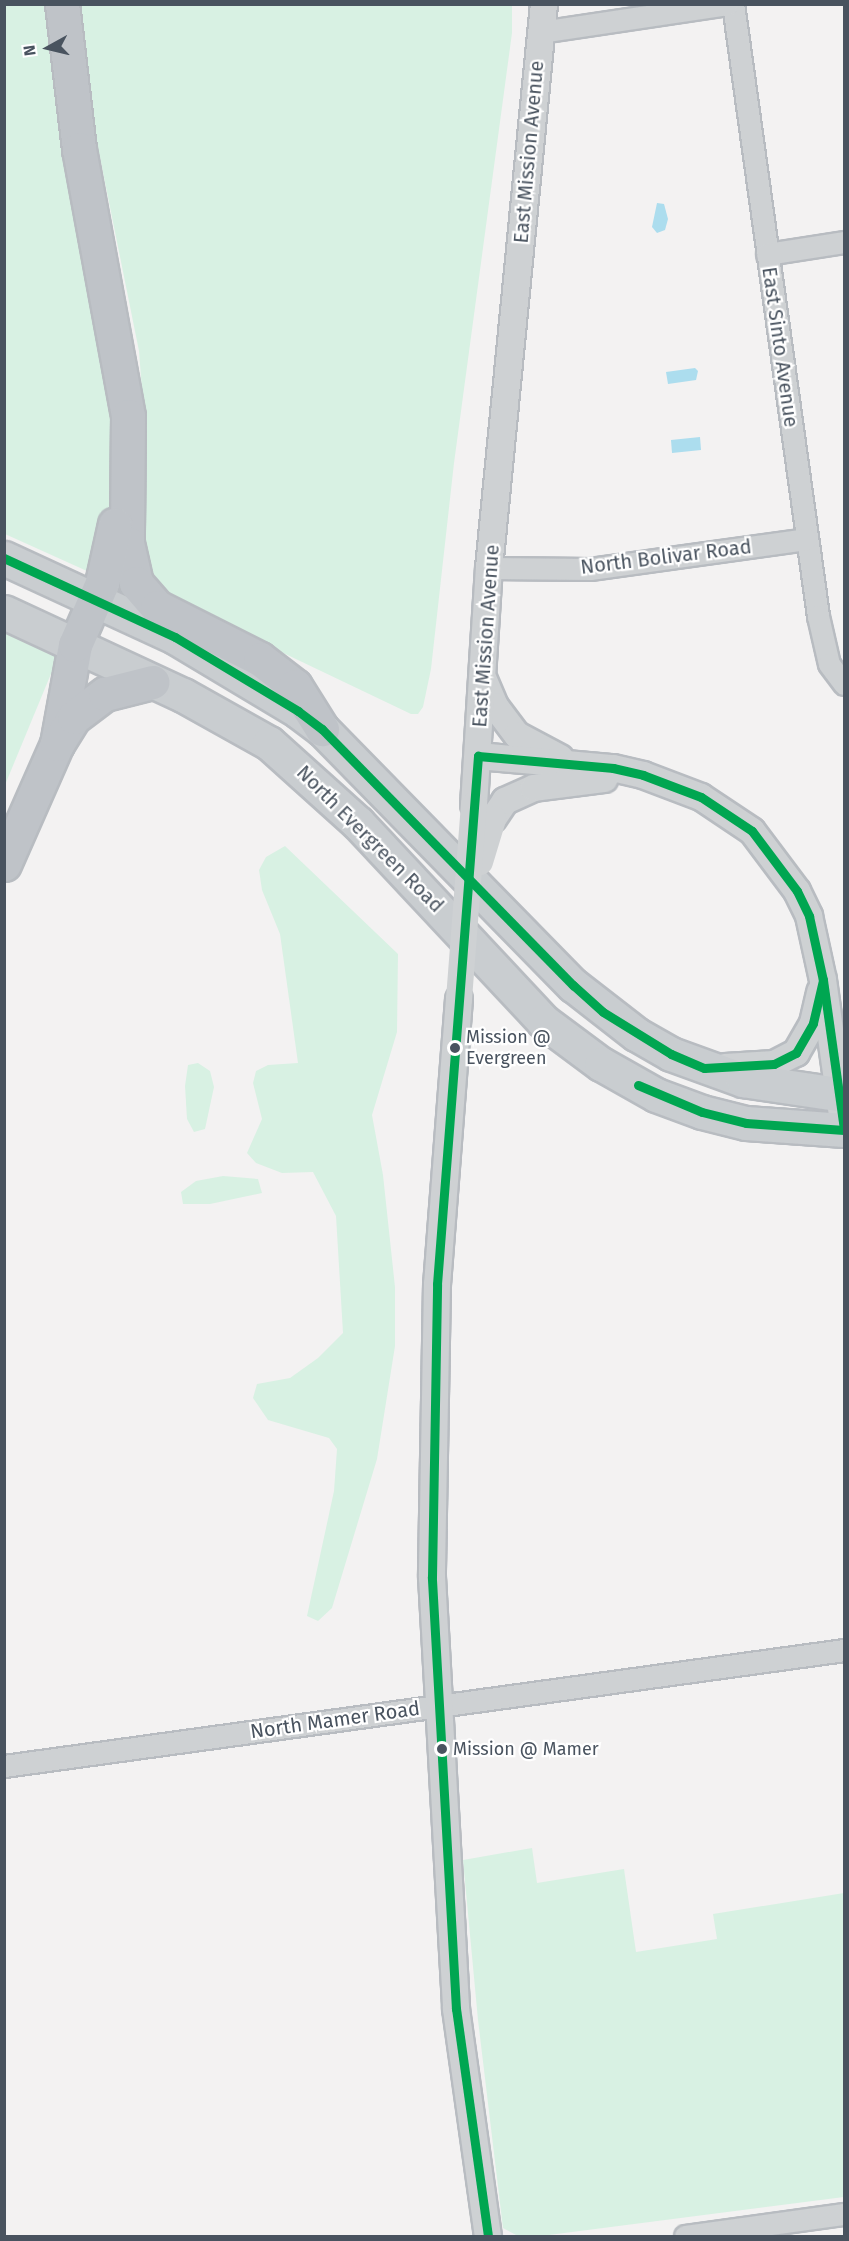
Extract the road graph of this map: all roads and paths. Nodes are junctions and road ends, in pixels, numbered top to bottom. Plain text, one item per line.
1 (62, 4) edge
2 (544, 4) edge
3 (727, 4) edge
4 (733, 4) edge
5 (540, 32) junction
6 (844, 242) edge
7 (767, 254) junction
8 (128, 460) junction
9 (806, 538) junction
10 (4, 558) edge
11 (489, 568) junction
12 (94, 600) junction
13 (4, 612) edge
14 (75, 645) junction
15 (483, 677) junction
16 (152, 682) junction
17 (844, 684) edge
18 (322, 729) junction
19 (57, 744) junction
20 (478, 756) junction
21 (576, 765) junction
22 (643, 775) junction
23 (484, 812) junction
24 (4, 864) edge
25 (823, 980) junction
26 (704, 1068) junction
27 (842, 1095) edge
28 (844, 1130) edge
29 (844, 1650) edge
30 (437, 1706) junction
31 (4, 1766) edge
32 (844, 2214) edge
33 (488, 2236) edge
34 (686, 2236) edge

1 - 8 highway
2 - 5 street, East Mission Avenue
3 - 5 street
4 - 7 street, East Sinto Avenue
5 - 11 street, East Mission Avenue
6 - 7 street
7 - 9 street, East Sinto Avenue
8 - 12 highway
8 - 18 highway
9 - 11 street, North Bolivar Road
9 - 17 street, East Sinto Avenue
10 - 12 main road
11 - 15 street, East Mission Avenue
12 - 14 highway
12 - 18 main road
13 - 14 main road, North Evergreen Road
14 - 16 main road, North Evergreen Road
14 - 19 highway
15 - 20 street, East Mission Avenue
15 - 21 street
16 - 19 highway
16 - 28 main road, North Evergreen Road
18 - 26 main road
19 - 24 highway
20 - 21 street
20 - 23 street, East Mission Avenue
21 - 22 street
22 - 23 street
22 - 25 street
23 - 30 street, bridge
25 - 26 street
25 - 27 street
26 - 27 main road
27 - 28 street
29 - 30 street, North Mamer Road
30 - 31 street, North Mamer Road
30 - 33 street
32 - 34 street

